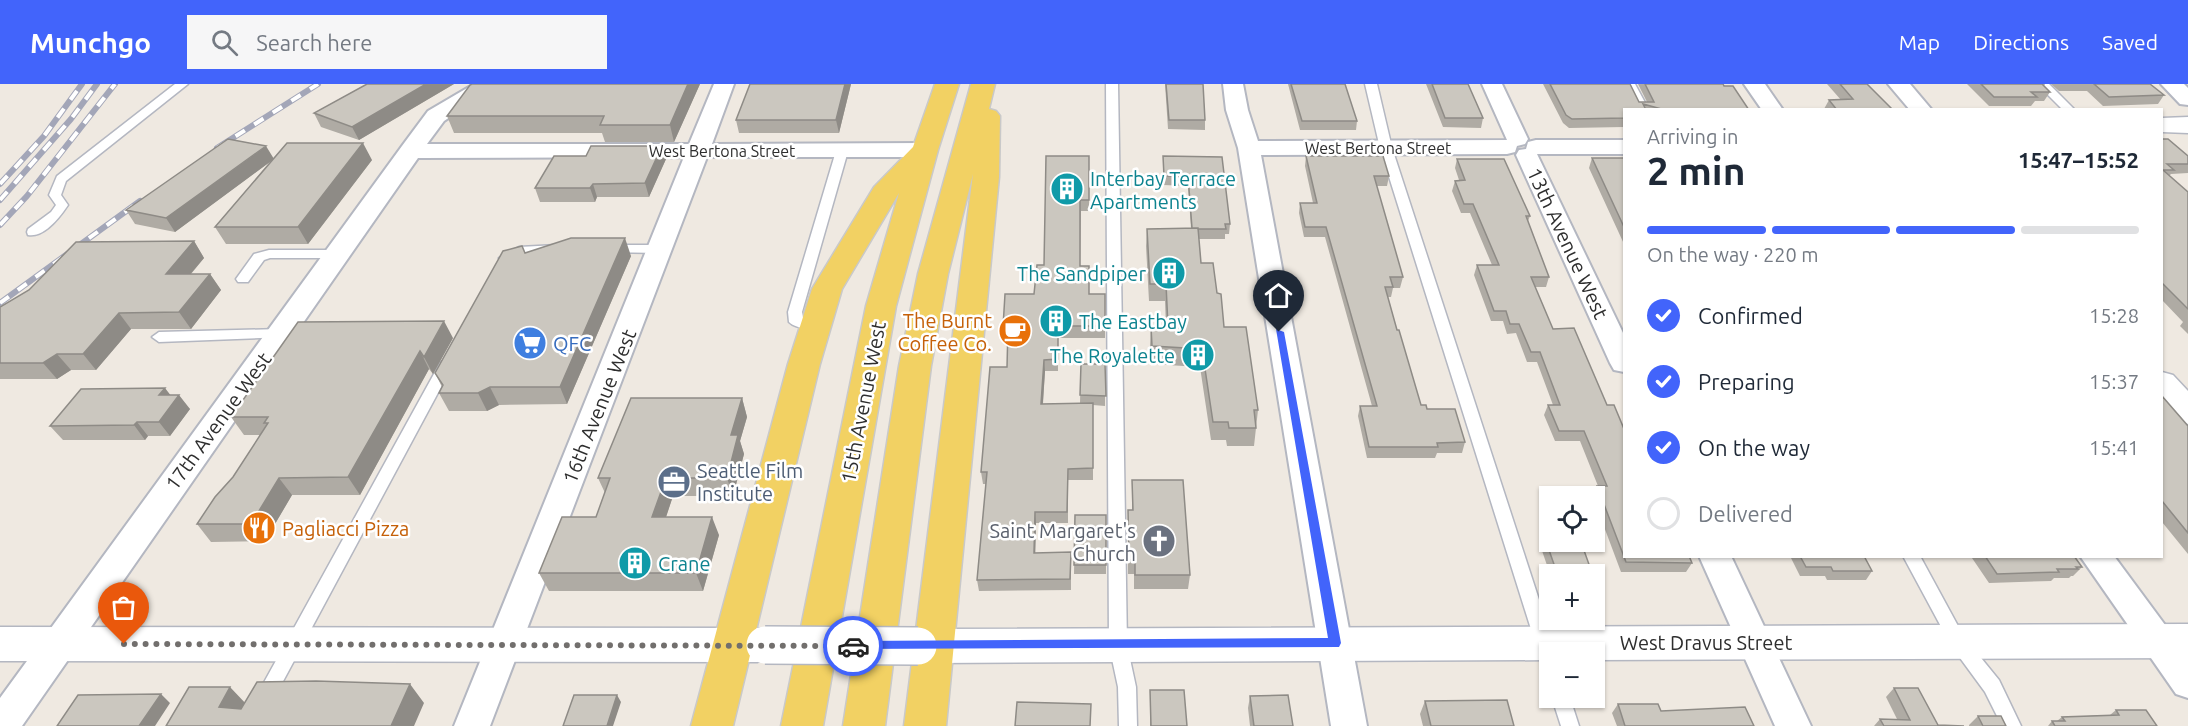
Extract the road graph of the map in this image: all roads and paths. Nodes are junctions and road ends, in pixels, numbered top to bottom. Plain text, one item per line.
1 (182, 84) edge
2 (489, 84) edge
3 (724, 84) edge
4 (947, 84) edge
5 (984, 84) edge
6 (1112, 84) edge
7 (1233, 84) edge
8 (1371, 84) edge
9 (1492, 84) edge
10 (1629, 84) edge
11 (1754, 84) edge
12 (1898, 84) edge
13 (2043, 84) edge
14 (2171, 84) edge
15 (2188, 99) edge
16 (1643, 108) edge
17 (1772, 108) edge
18 (1920, 108) edge
19 (2068, 108) edge
20 (2163, 125) edge
21 (2188, 125) edge
22 (1522, 147) junction
23 (1623, 147) edge
24 (1249, 148) junction
25 (1386, 148) junction
26 (925, 150) junction
27 (410, 151) junction
28 (842, 151) junction
29 (698, 152) junction
30 (33, 232) dead end
31 (573, 249) edge
32 (595, 249) edge
33 (661, 249) junction
34 (337, 254) junction
35 (497, 273) edge
36 (243, 279) dead end
37 (816, 324) junction
38 (280, 334) junction
39 (159, 337) dead end
40 (456, 346) edge
41 (1623, 361) edge
42 (2163, 384) edge
43 (2188, 412) edge
44 (1716, 558) edge
45 (1912, 558) edge
46 (2098, 558) edge
47 (2173, 641) edge
48 (1544, 642) edge
49 (1756, 642) junction
50 (1958, 642) junction
51 (1335, 643) junction
52 (0, 644) edge
53 (58, 644) junction
54 (293, 645) junction
55 (504, 645) junction
56 (749, 645) junction
57 (1118, 645) junction
58 (926, 646) junction
59 (1605, 649) edge
60 (1539, 652) edge
61 (2188, 683) edge
62 (1564, 708) edge
63 (1, 726) edge
64 (249, 726) edge
65 (472, 726) edge
66 (712, 726) edge
67 (802, 726) edge
68 (864, 726) edge
69 (925, 726) edge
70 (1128, 726) edge
71 (1349, 726) edge
72 (1570, 726) edge
73 (1793, 726) edge
74 (2012, 726) edge

1 - 30 lane
2 - 27 street, 17th Avenue West
3 - 29 street, 16th Avenue West
4 - 26 main road, 15th Avenue West
5 - 58 main road
5 - 68 main road
6 - 57 lane
7 - 24 street
8 - 25 lane
9 - 22 street, 13th Avenue West
10 - 16 lane
11 - 17 street
12 - 18 street
13 - 19 lane
14 - 15 street
20 - 21 street
22 - 23 street, West Bertona Street
22 - 25 street, West Bertona Street
22 - 41 street, 13th Avenue West
24 - 25 street, West Bertona Street
24 - 51 street
25 - 48 lane
26 - 28 street, West Bertona Street
26 - 37 main road
26 - 67 main road, 15th Avenue West
27 - 29 street, West Bertona Street
27 - 34 street, 17th Avenue West
28 - 29 street, West Bertona Street
28 - 37 lane
29 - 33 street, 16th Avenue West
31 - 35 lane
32 - 33 lane
33 - 55 street, 16th Avenue West
34 - 36 lane
34 - 38 street, 17th Avenue West
37 - 56 main road
38 - 39 lane
38 - 53 street, 17th Avenue West
40 - 54 lane
42 - 43 street
44 - 49 street
45 - 50 lane
46 - 47 street
47 - 50 street, West Dravus Street
47 - 61 street
49 - 50 street, West Dravus Street
49 - 59 street, West Dravus Street
49 - 73 street
50 - 74 lane
51 - 57 street, West Dravus Street
51 - 60 street, West Dravus Street
51 - 71 street
52 - 53 street, West Dravus Street
53 - 54 street, West Dravus Street
53 - 63 street, 17th Avenue West
54 - 55 street, West Dravus Street
54 - 64 lane
55 - 56 street, West Dravus Street
55 - 65 street, 16th Avenue West
56 - 58 street, West Dravus Street, bridge
56 - 66 main road
57 - 58 street, West Dravus Street
57 - 70 lane
58 - 69 main road
62 - 72 lane

